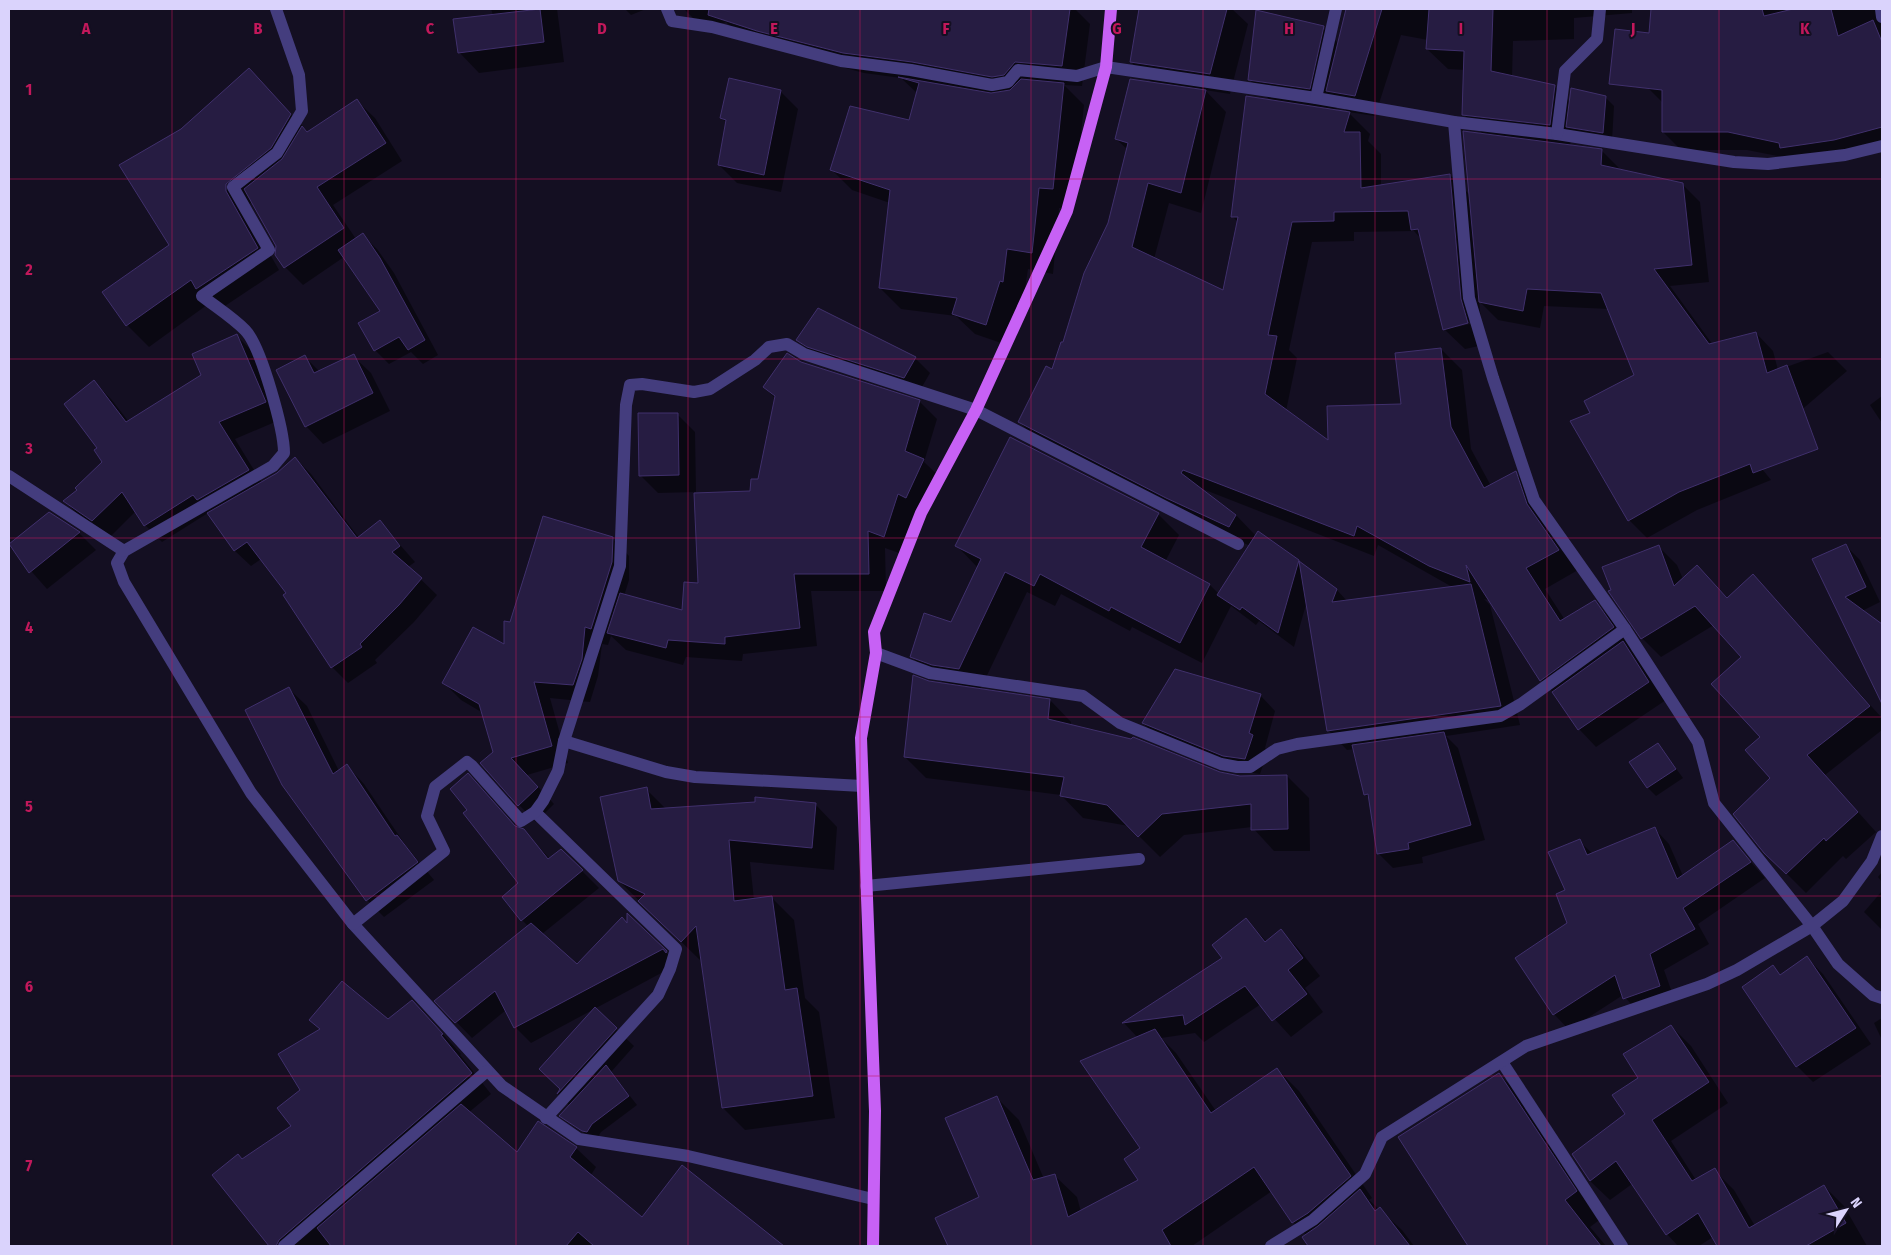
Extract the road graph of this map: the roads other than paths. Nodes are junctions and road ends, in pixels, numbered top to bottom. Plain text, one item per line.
1 (276, 9) edge
2 (667, 9) edge
3 (1111, 9) edge
4 (1336, 9) edge
5 (1600, 9) edge
6 (1881, 9) edge
7 (1882, 16) edge
8 (1106, 67) junction
9 (1316, 98) junction
10 (1454, 122) junction
11 (1558, 134) junction
12 (1882, 146) edge
13 (976, 410) junction
14 (9, 476) edge
15 (1238, 544) dead end
16 (124, 551) junction
17 (1625, 629) junction
18 (876, 653) junction
19 (564, 741) junction
20 (862, 786) junction
21 (535, 812) junction
22 (1882, 836) edge
23 (1139, 859) dead end
24 (866, 886) junction
25 (353, 924) junction
26 (1812, 926) junction
27 (1882, 998) edge
28 (1502, 1062) junction
29 (487, 1071) junction
30 (546, 1118) junction
31 (873, 1199) junction
32 (284, 1246) edge
33 (872, 1246) edge
34 (1271, 1246) edge
35 (1622, 1246) edge

1 - 16 street
2 - 8 street
3 - 8 main road
4 - 9 street
5 - 11 street
6 - 7 street
8 - 9 street
8 - 13 main road
9 - 10 street
10 - 11 street
10 - 17 street
11 - 12 street
13 - 15 street
13 - 18 main road
13 - 19 street
14 - 16 street
16 - 25 street
17 - 18 street
17 - 26 street
18 - 20 main road
19 - 20 street
19 - 21 street
20 - 24 main road
21 - 25 street
21 - 30 street
22 - 26 street
23 - 24 street
24 - 31 main road
25 - 29 street
26 - 27 street
26 - 28 street
28 - 34 street
28 - 35 street
29 - 30 street
29 - 32 street
30 - 31 street
31 - 33 main road

